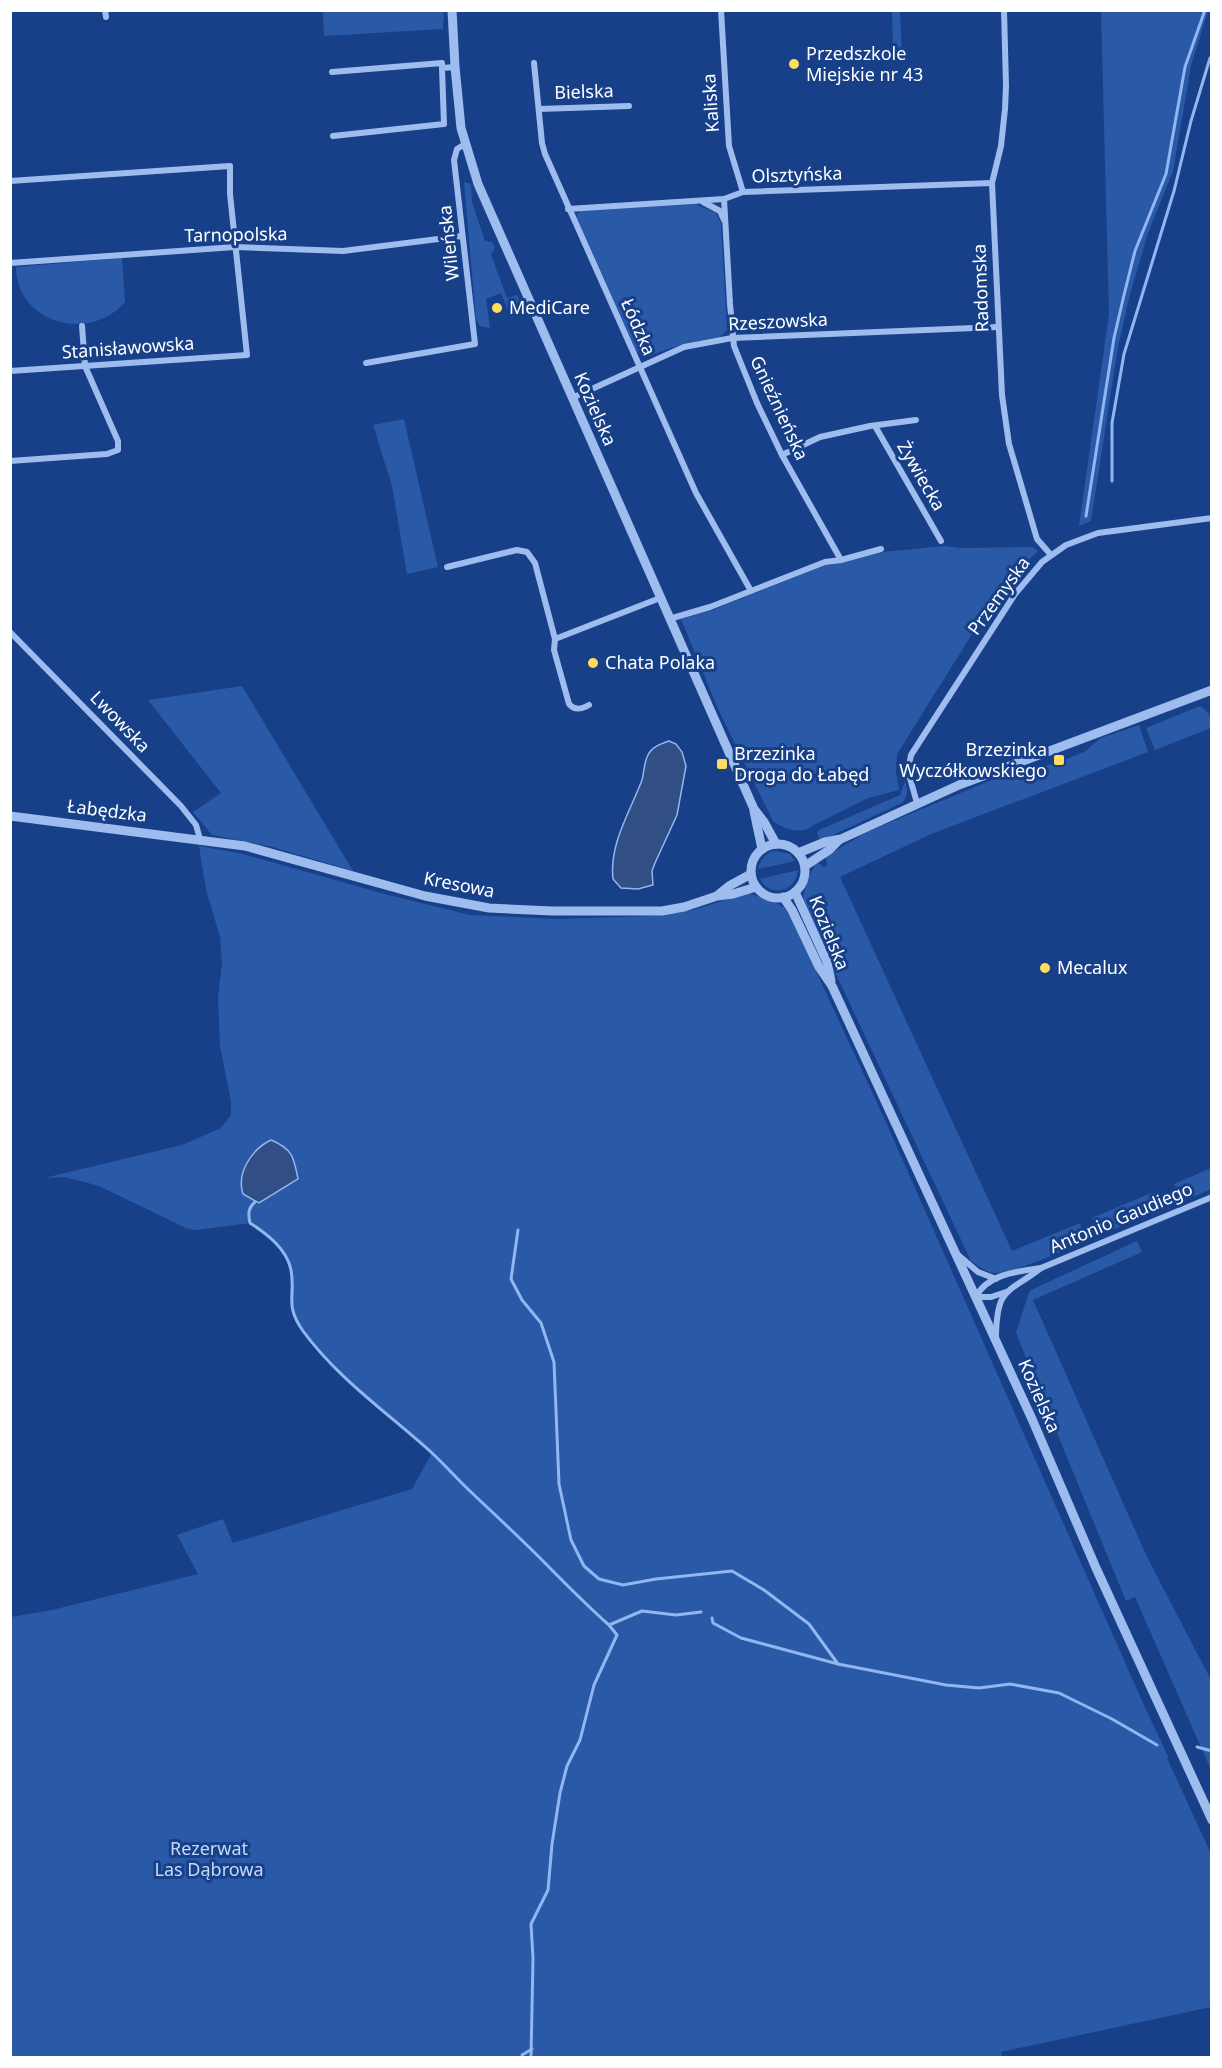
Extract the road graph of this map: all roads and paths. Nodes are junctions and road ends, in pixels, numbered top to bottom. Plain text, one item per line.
1 (452, 10) edge
2 (721, 10) edge
3 (1004, 10) edge
4 (534, 63) dead end
5 (455, 67) junction
6 (442, 68) junction
7 (332, 72) dead end
8 (629, 106) dead end
9 (539, 109) junction
10 (333, 136) dead end
11 (465, 144) junction
12 (10, 181) edge
13 (992, 183) junction
14 (743, 192) junction
15 (724, 199) junction
16 (700, 200) junction
17 (568, 209) junction
18 (725, 222) junction
19 (462, 236) junction
20 (235, 247) junction
21 (10, 263) edge
22 (82, 326) dead end
23 (998, 327) junction
24 (732, 338) junction
25 (366, 363) dead end
26 (85, 366) junction
27 (639, 366) junction
28 (10, 371) edge
29 (572, 398) junction
30 (916, 420) dead end
31 (875, 426) junction
32 (782, 455) junction
33 (10, 461) edge
34 (1212, 518) edge
35 (941, 541) dead end
36 (881, 549) dead end
37 (1051, 555) junction
38 (842, 560) junction
39 (447, 567) dead end
40 (751, 591) junction
41 (660, 598) junction
42 (669, 619) junction
43 (10, 632) edge
44 (555, 639) junction
45 (1212, 690) edge
46 (589, 705) dead end
47 (917, 803) junction
48 (754, 809) junction
49 (10, 816) edge
50 (200, 839) junction
51 (841, 839) junction
52 (776, 844) junction
53 (762, 849) junction
54 (798, 853) junction
55 (805, 866) junction
56 (751, 874) junction
57 (756, 887) junction
58 (795, 892) junction
59 (717, 896) junction
60 (783, 897) junction
61 (832, 986) junction
62 (1212, 1197) edge
63 (956, 1253) junction
64 (1041, 1268) junction
65 (996, 1279) junction
66 (1006, 1292) junction
67 (976, 1297) junction
68 (996, 1339) junction
69 (1212, 1820) edge

1 - 5 street, Kozielska
2 - 14 street, Kaliska
3 - 13 street, Radomska
4 - 9 street, Łódzka
5 - 6 street
5 - 11 street, Kozielska
6 - 7 street
6 - 10 street
8 - 9 street, Bielska
9 - 17 street, Łódzka
11 - 19 street, Wileńska
11 - 29 street, Kozielska
12 - 20 street
13 - 14 street, Olsztyńska
13 - 23 street, Radomska
14 - 15 street, Olsztyńska
15 - 16 street, Olsztyńska
15 - 18 street, Gnieźnieńska
16 - 17 street, Olsztyńska
16 - 18 street
17 - 27 street, Łódzka
18 - 24 street, Gnieźnieńska
19 - 20 street, Tarnopolska
19 - 25 street, Wileńska
20 - 21 street, Tarnopolska
20 - 26 street, Stanisławowska
22 - 26 street
23 - 24 street, Rzeszowska
23 - 37 street, Radomska
24 - 27 street, Rzeszowska
24 - 32 street, Gnieźnieńska
26 - 28 street, Stanisławowska
26 - 33 street
27 - 29 street, Rzeszowska
27 - 40 street, Łódzka
29 - 41 street, Kozielska
30 - 31 street, Żywiecka
31 - 32 street, Żywiecka
31 - 35 street, Żywiecka
32 - 38 street, Gnieźnieńska
34 - 37 street, Przemyska
36 - 38 street
37 - 47 street, Przemyska
38 - 40 street
39 - 44 street
40 - 42 street
41 - 42 street, Kozielska
41 - 44 street
42 - 48 street, Kozielska
43 - 50 street, Lwowska
44 - 46 street
45 - 47 street
47 - 51 street
48 - 52 street, Kozielska
48 - 53 street, Kozielska
49 - 50 street, Łabędzka
50 - 59 street, Kresowa
51 - 54 street
51 - 55 street
52 - 53 street
52 - 54 street
53 - 56 street
54 - 55 street
55 - 58 street
56 - 57 street
56 - 59 street, Kresowa
57 - 59 street, Kresowa
57 - 60 street
58 - 60 street
58 - 61 street, Kozielska
60 - 61 street, Kozielska
61 - 63 street, Kozielska
62 - 64 street, Antonio Gaudiego
63 - 65 street
63 - 67 street, Kozielska
64 - 65 street, Antonio Gaudiego
64 - 66 street, Antonio Gaudiego
65 - 67 street, Antonio Gaudiego
66 - 67 street, Antonio Gaudiego
66 - 68 street
67 - 68 street, Kozielska
68 - 69 street, Kozielska

